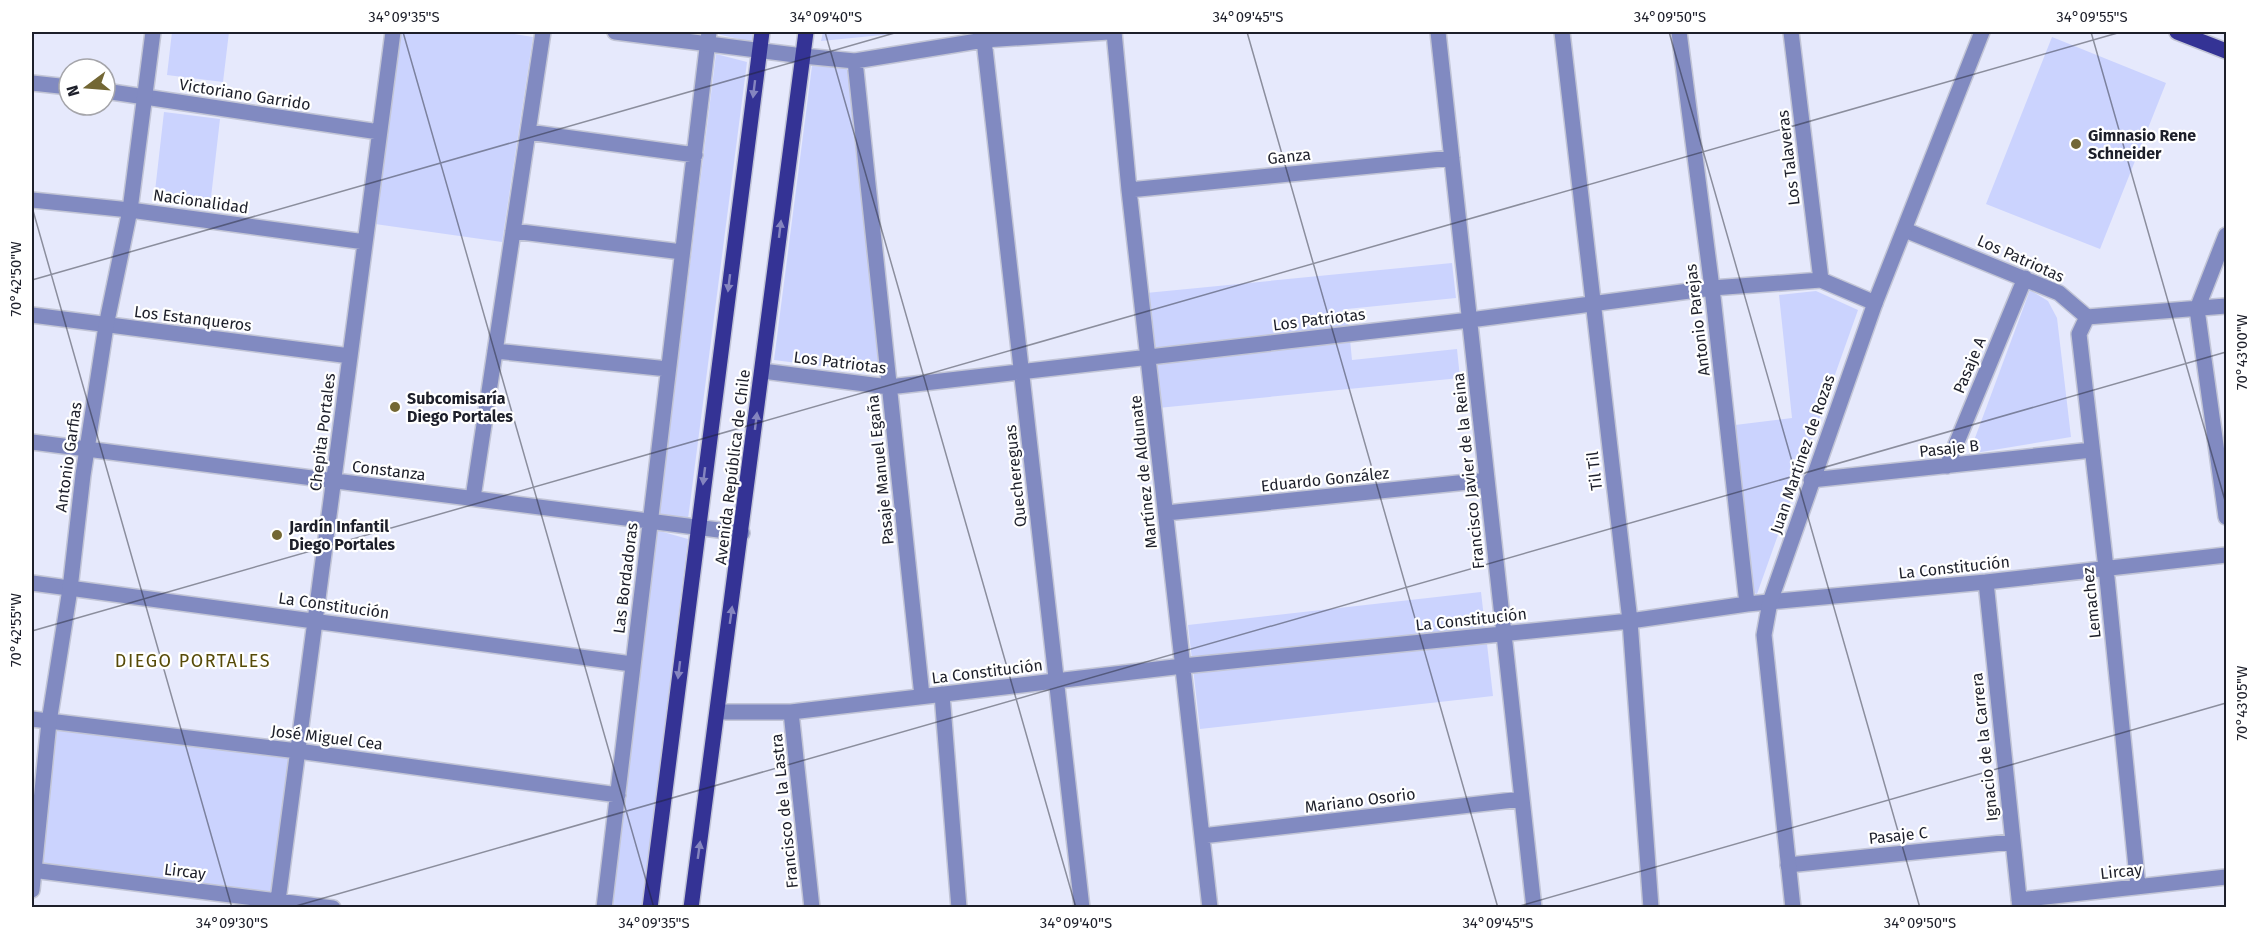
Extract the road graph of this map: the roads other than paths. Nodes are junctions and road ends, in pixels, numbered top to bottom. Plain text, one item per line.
1 (153, 32) edge
2 (393, 32) edge
3 (543, 32) edge
4 (615, 32) edge
5 (762, 32) edge
6 (806, 32) edge
7 (1109, 32) edge
8 (1114, 32) edge
9 (1438, 32) edge
10 (1562, 32) edge
11 (1679, 32) edge
12 (1791, 32) edge
13 (1982, 32) edge
14 (2176, 32) edge
15 (708, 38) edge
16 (984, 40) junction
17 (2226, 51) edge
18 (759, 53) junction
19 (803, 56) junction
20 (855, 61) junction
21 (32, 82) edge
22 (57, 85) edge
23 (117, 92) edge
24 (145, 96) junction
25 (379, 132) junction
26 (528, 132) junction
27 (695, 155) junction
28 (1452, 158) junction
29 (1129, 190) junction
30 (32, 200) edge
31 (130, 210) junction
32 (1905, 230) junction
33 (513, 231) junction
34 (2226, 235) edge
35 (365, 242) junction
36 (682, 252) junction
37 (2025, 278) junction
38 (1821, 280) junction
39 (1712, 288) junction
40 (1875, 303) junction
41 (1592, 305) junction
42 (2226, 306) edge
43 (2197, 309) junction
44 (32, 315) edge
45 (2087, 317) junction
46 (1470, 320) junction
47 (106, 326) junction
48 (495, 351) junction
49 (350, 356) junction
50 (1148, 357) junction
51 (668, 369) junction
52 (762, 371) junction
53 (1021, 371) junction
54 (889, 387) junction
55 (2220, 428) edge
56 (32, 442) edge
57 (87, 450) junction
58 (2092, 450) junction
59 (1947, 466) junction
60 (334, 480) junction
61 (1487, 480) junction
62 (1811, 480) junction
63 (473, 498) junction
64 (1166, 513) junction
65 (2226, 517) edge
66 (650, 522) junction
67 (697, 529) junction
68 (742, 533) junction
69 (2226, 555) edge
70 (2106, 568) junction
71 (1986, 582) junction
72 (32, 583) edge
73 (70, 589) junction
74 (1770, 603) junction
75 (1747, 604) junction
76 (315, 621) junction
77 (1630, 621) junction
78 (1504, 633) junction
79 (632, 664) junction
80 (1183, 666) junction
81 (1056, 681) junction
82 (942, 694) junction
83 (922, 696) junction
84 (718, 712) junction
85 (791, 712) junction
86 (32, 719) edge
87 (49, 722) junction
88 (298, 751) junction
89 (618, 795) junction
90 (1522, 799) junction
91 (1202, 836) junction
92 (2012, 842) junction
93 (1788, 865) junction
94 (32, 871) edge
95 (2226, 877) edge
96 (2138, 887) junction
97 (32, 890) edge
98 (278, 904) edge
99 (2019, 904) edge
100 (333, 908) edge
101 (604, 908) edge
102 (650, 908) edge
103 (691, 908) edge
104 (812, 908) edge
105 (959, 908) edge
106 (1082, 908) edge
107 (1210, 908) edge
108 (1534, 908) edge
109 (1651, 908) edge
110 (1793, 908) edge

1 - 24 street, Antonio Garfias
2 - 25 street, Chepita Portales
3 - 26 street
4 - 15 street
5 - 18 main road, Avenida República de Chile
6 - 19 main road, Avenida República de Chile
7 - 16 street
8 - 29 street, Martínez de Aldunate
9 - 28 street, Francisco Javier de la Reina
10 - 41 street, Til Til
11 - 39 street, Antonio Parejas
12 - 38 street, Los Talaveras
13 - 32 street, Juan Martínez de Rozas
14 - 17 main road
15 - 18 street
15 - 27 street, Las Bordadoras
16 - 20 street
16 - 53 street, Quechereguas
18 - 19 street
18 -> 67 main road, Avenida República de Chile
19 - 20 street
52 -> 19 main road, Avenida República de Chile
20 - 54 street, Pasaje Manuel Egaña
21 - 22 street
23 - 24 street, Victoriano Garrido
24 - 25 street, Victoriano Garrido
24 - 31 street, Antonio Garfias
25 - 35 street, Chepita Portales
26 - 27 street
26 - 33 street
27 - 36 street, Las Bordadoras
28 - 29 street, Ganza
28 - 46 street, Francisco Javier de la Reina
29 - 50 street, Martínez de Aldunate
30 - 31 street, Nacionalidad
31 - 35 street, Nacionalidad
31 - 47 street, Antonio Garfias
32 - 37 street, Los Patriotas
32 - 40 street, Juan Martínez de Rozas
33 - 36 street
33 - 48 street
34 - 43 street
35 - 49 street, Chepita Portales
36 - 51 street, Las Bordadoras
37 - 45 street, Los Patriotas
37 - 59 street, Pasaje A
38 - 39 street, Los Patriotas
38 - 40 street, Los Patriotas
39 - 41 street, Los Patriotas
39 - 75 street, Antonio Parejas
40 - 62 street, Juan Martínez de Rozas
41 - 46 street, Los Patriotas
41 - 77 street, Til Til
42 - 43 street
43 - 45 street
43 - 55 street
44 - 47 street, Los Estanqueros
45 - 58 street, Lemachez
46 - 50 street, Los Patriotas
46 - 61 street, Francisco Javier de la Reina
47 - 49 street, Los Estanqueros
47 - 57 street, Antonio Garfias
48 - 51 street
48 - 63 street
49 - 60 street, Chepita Portales
50 - 53 street, Los Patriotas
50 - 64 street, Martínez de Aldunate
51 - 66 street, Las Bordadoras
52 - 54 street, Los Patriotas
68 -> 52 main road, Avenida República de Chile
53 - 54 street, Los Patriotas
53 - 81 street, Quechereguas
54 - 83 street, Pasaje Manuel Egaña
55 - 65 street
56 - 57 street, Constanza
57 - 60 street, Constanza
57 - 73 street, Antonio Garfias
58 - 59 street, Pasaje B
58 - 70 street, Lemachez
59 - 62 street, Pasaje B
60 - 63 street, Constanza
60 - 76 street, Chepita Portales
61 - 64 street, Eduardo González
61 - 78 street, Francisco Javier de la Reina
62 - 74 street, Juan Martínez de Rozas
63 - 66 street, Constanza
64 - 80 street, Martínez de Aldunate
66 - 67 street, Constanza
66 - 79 street, Las Bordadoras
67 - 68 street, Constanza
67 -> 102 main road, Avenida República de Chile
84 -> 68 main road, Avenida República de Chile
69 - 70 street, La Constitución
70 - 71 street, La Constitución
70 - 96 street, Lemachez
71 - 74 street, La Constitución
71 - 92 street, Ignacio de la Carrera
72 - 73 street, La Constitución
73 - 76 street, La Constitución
73 - 87 street, Antonio Garfias
74 - 75 street, La Constitución
74 - 93 street, Juan Martínez de Rozas
75 - 77 street, La Constitución
76 - 79 street, La Constitución
76 - 88 street, Chepita Portales
77 - 78 street, La Constitución
77 - 109 street, Til Til
78 - 80 street, La Constitución
78 - 90 street, Francisco Javier de la Reina
79 - 89 street, Las Bordadoras
80 - 81 street, La Constitución
80 - 91 street, Martínez de Aldunate
81 - 82 street, La Constitución
81 - 106 street, Quechereguas
82 - 83 street, La Constitución
82 - 105 street
83 - 85 street, La Constitución
84 - 85 street, La Constitución
103 -> 84 main road, Avenida República de Chile
85 - 104 street, Francisco de la Lastra
86 - 87 street, José Miguel Cea
87 - 88 street, José Miguel Cea
87 - 94 street, Antonio Garfias
88 - 89 street, José Miguel Cea
88 - 98 street, Chepita Portales
89 - 101 street, Las Bordadoras
90 - 91 street, Mariano Osorio
90 - 108 street, Francisco Javier de la Reina
91 - 107 street, Martínez de Aldunate
92 - 93 street, Pasaje C
92 - 99 street, Ignacio de la Carrera
93 - 110 street, Juan Martínez de Rozas
94 - 97 street, Antonio Garfias
94 - 98 street, Lircay
95 - 96 street, Lircay
96 - 99 street, Lircay
98 - 100 street, Lircay

